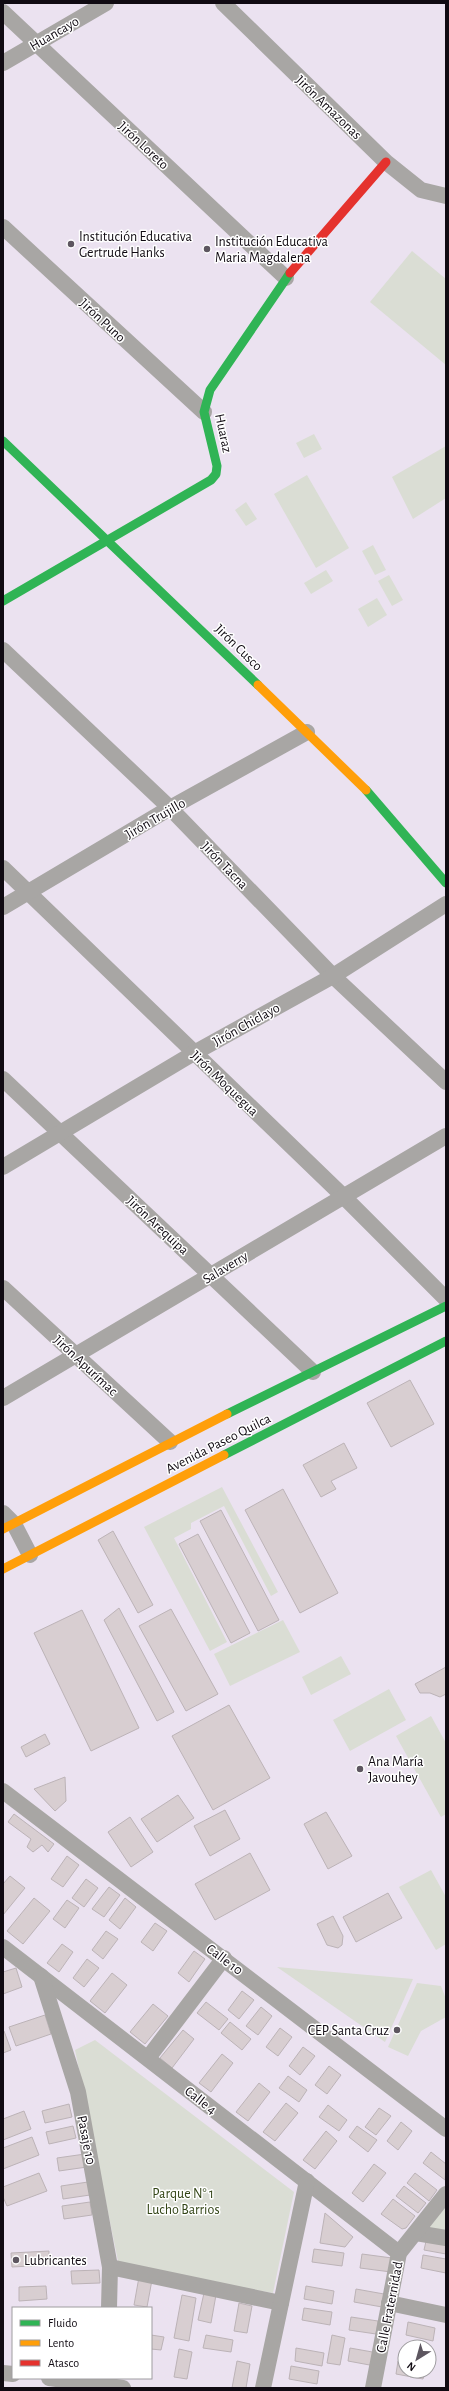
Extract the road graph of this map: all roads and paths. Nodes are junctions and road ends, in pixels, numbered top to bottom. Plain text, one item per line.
1 (106, 3) edge
2 (223, 3) edge
3 (3, 12) edge
4 (36, 44) junction
5 (3, 63) edge
6 (386, 162) junction
7 (446, 196) edge
8 (3, 226) edge
9 (286, 278) junction
10 (204, 412) junction
11 (3, 441) edge
12 (107, 540) junction
13 (3, 601) edge
14 (3, 650) edge
15 (307, 732) junction
16 (170, 808) junction
17 (3, 868) edge
18 (446, 883) edge
19 (29, 893) junction
20 (446, 904) edge
21 (3, 907) edge
22 (333, 976) junction
23 (194, 1053) junction
24 (3, 1078) edge
25 (446, 1082) edge
26 (62, 1134) junction
27 (446, 1136) edge
28 (3, 1167) edge
29 (343, 1196) junction
30 (211, 1275) junction
31 (3, 1288) edge
32 (446, 1300) edge
33 (446, 1306) edge
34 (446, 1341) edge
35 (76, 1357) junction
36 (313, 1372) junction
37 (3, 1398) edge
38 (170, 1442) junction
39 (7, 1522) edge
40 (30, 1555) junction
41 (3, 1569) edge
42 (3, 1791) edge
43 (3, 1947) edge
44 (224, 1958) junction
45 (41, 1976) junction
46 (148, 2058) junction
47 (446, 2129) edge
48 (307, 2181) junction
49 (446, 2194) edge
50 (416, 2233) junction
51 (446, 2238) edge
52 (399, 2253) junction
53 (110, 2268) junction
54 (281, 2302) junction
55 (389, 2303) junction
56 (109, 2307) edge
57 (446, 2315) edge
58 (60, 2379) edge
59 (107, 2384) edge
60 (123, 2388) edge
61 (263, 2388) edge
62 (373, 2388) edge

1 - 4 street, Huancayo
2 - 6 street, Jirón Amazonas
3 - 4 street, Jirón Loreto
4 - 5 street, Huancayo
4 - 9 street, Jirón Loreto
6 - 7 street, Jirón Amazonas
6 - 9 street, Huaraz
8 - 10 street, Jirón Puno
9 - 10 street, Huaraz
10 - 12 street, Huaraz
11 - 12 street, Jirón Cusco
12 - 13 street, Huaraz
12 - 15 street, Jirón Cusco
14 - 16 street, Jirón Tacna
15 - 16 street, Jirón Trujillo
15 - 18 street, Jirón Cusco
16 - 19 street, Jirón Trujillo
16 - 22 street, Jirón Tacna
17 - 19 street, Jirón Moquegua
19 - 21 street, Jirón Trujillo
19 - 23 street, Jirón Moquegua
20 - 22 street, Jirón Chiclayo
22 - 23 street, Jirón Chiclayo
22 - 25 street, Jirón Tacna
23 - 26 street, Jirón Chiclayo
23 - 29 street, Jirón Moquegua
24 - 26 street, Jirón Arequipa
26 - 28 street, Jirón Chiclayo
26 - 30 street, Jirón Arequipa
27 - 29 street, Salaverry
29 - 30 street, Salaverry
29 - 32 street, Jirón Moquegua
30 - 35 street, Salaverry
30 - 36 street, Jirón Arequipa
31 - 35 street, Jirón Apurímac
33 - 36 street, Avenida Paseo Quilca
34 - 40 street, Avenida Paseo Quilca
35 - 37 street, Salaverry
35 - 38 street, Jirón Apurímac
36 - 38 street, Avenida Paseo Quilca
38 - 39 street, Avenida Paseo Quilca
39 - 40 street
40 - 41 street, Avenida Paseo Quilca
42 - 44 street, Calle 10
43 - 45 street, Calle 4
44 - 46 street
44 - 47 street, Calle 10
45 - 46 street, Calle 4
45 - 53 street, Pasaje 10
46 - 48 street, Calle 4
48 - 52 street, Calle 4
48 - 54 street
49 - 50 street, Calle Fraternidad
50 - 51 street
50 - 52 street, Calle Fraternidad
52 - 55 street, Calle Fraternidad
53 - 54 street
53 - 56 street, Pasaje 10
54 - 61 street
55 - 57 street
55 - 62 street, Calle Fraternidad
58 - 59 street
59 - 60 street

